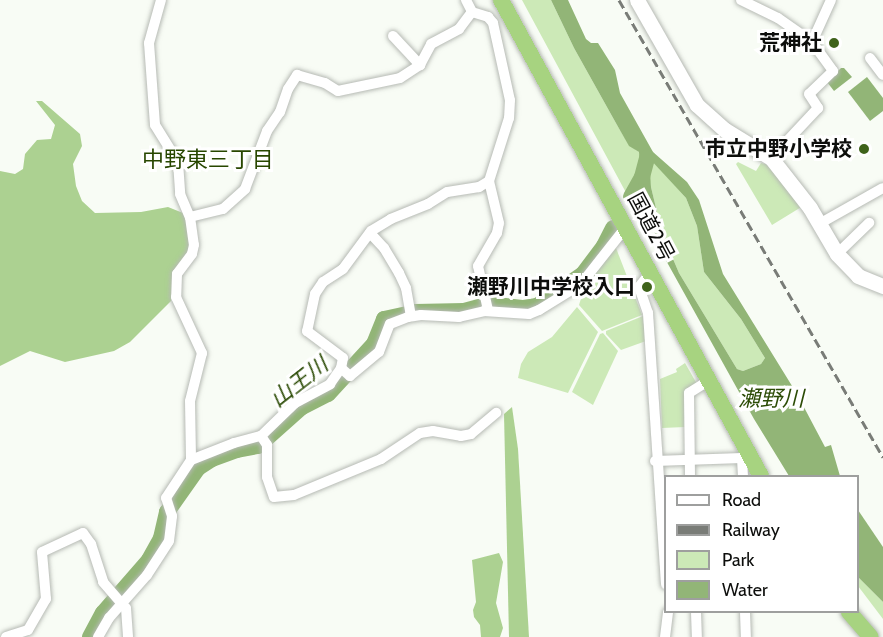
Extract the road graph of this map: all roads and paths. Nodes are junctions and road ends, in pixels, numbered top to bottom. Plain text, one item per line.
1 (161, 0) edge
2 (466, 0) edge
3 (501, 0) edge
4 (637, 0) edge
5 (741, 0) edge
6 (831, 0) edge
7 (472, 12) junction
8 (393, 36) dead end
9 (812, 42) junction
10 (870, 58) dead end
11 (420, 65) junction
12 (883, 75) edge
13 (771, 158) junction
14 (489, 181) junction
15 (883, 188) edge
16 (190, 217) junction
17 (819, 224) junction
18 (869, 224) dead end
19 (626, 227) junction
20 (370, 233) junction
21 (837, 254) junction
22 (650, 273) junction
23 (883, 286) edge
24 (487, 307) junction
25 (410, 313) junction
26 (344, 371) junction
27 (708, 381) junction
28 (496, 413) dead end
29 (263, 439) junction
30 (746, 457) junction
31 (689, 459) junction
32 (191, 460) junction
33 (655, 461) junction
34 (690, 475) edge
35 (742, 475) edge
36 (760, 475) edge
37 (664, 554) edge
38 (120, 601) junction
39 (668, 613) edge
40 (696, 613) edge
41 (745, 613) edge
42 (850, 613) edge
43 (663, 636) edge
44 (6, 637) edge
45 (98, 637) edge
46 (128, 637) edge
47 (697, 637) edge
48 (746, 637) edge
49 (871, 637) edge

1 - 16 street
2 - 7 street
3 - 19 highway, 国道2号
4 - 13 main road
5 - 9 street
6 - 9 street
7 - 11 street
7 - 14 street
8 - 11 street
9 - 13 street
10 - 12 street
11 - 16 street
13 - 17 main road
14 - 20 street
14 - 24 street
15 - 17 street
16 - 32 street
17 - 21 main road
18 - 21 street
19 - 22 highway, 国道2号
19 - 24 street
20 - 25 street
20 - 26 street
21 - 23 main road
22 - 27 highway, 国道2号
22 - 33 street
24 - 25 street
25 - 26 street
26 - 29 street
27 - 30 highway, 国道2号
27 - 31 street
28 - 29 street
29 - 32 street
30 - 31 street
30 - 35 street
30 - 36 highway, 国道2号
31 - 33 street
31 - 34 street
32 - 38 street
33 - 37 street
38 - 44 street
38 - 45 street
38 - 46 street
39 - 43 street
40 - 47 street
41 - 48 street
42 - 49 highway

